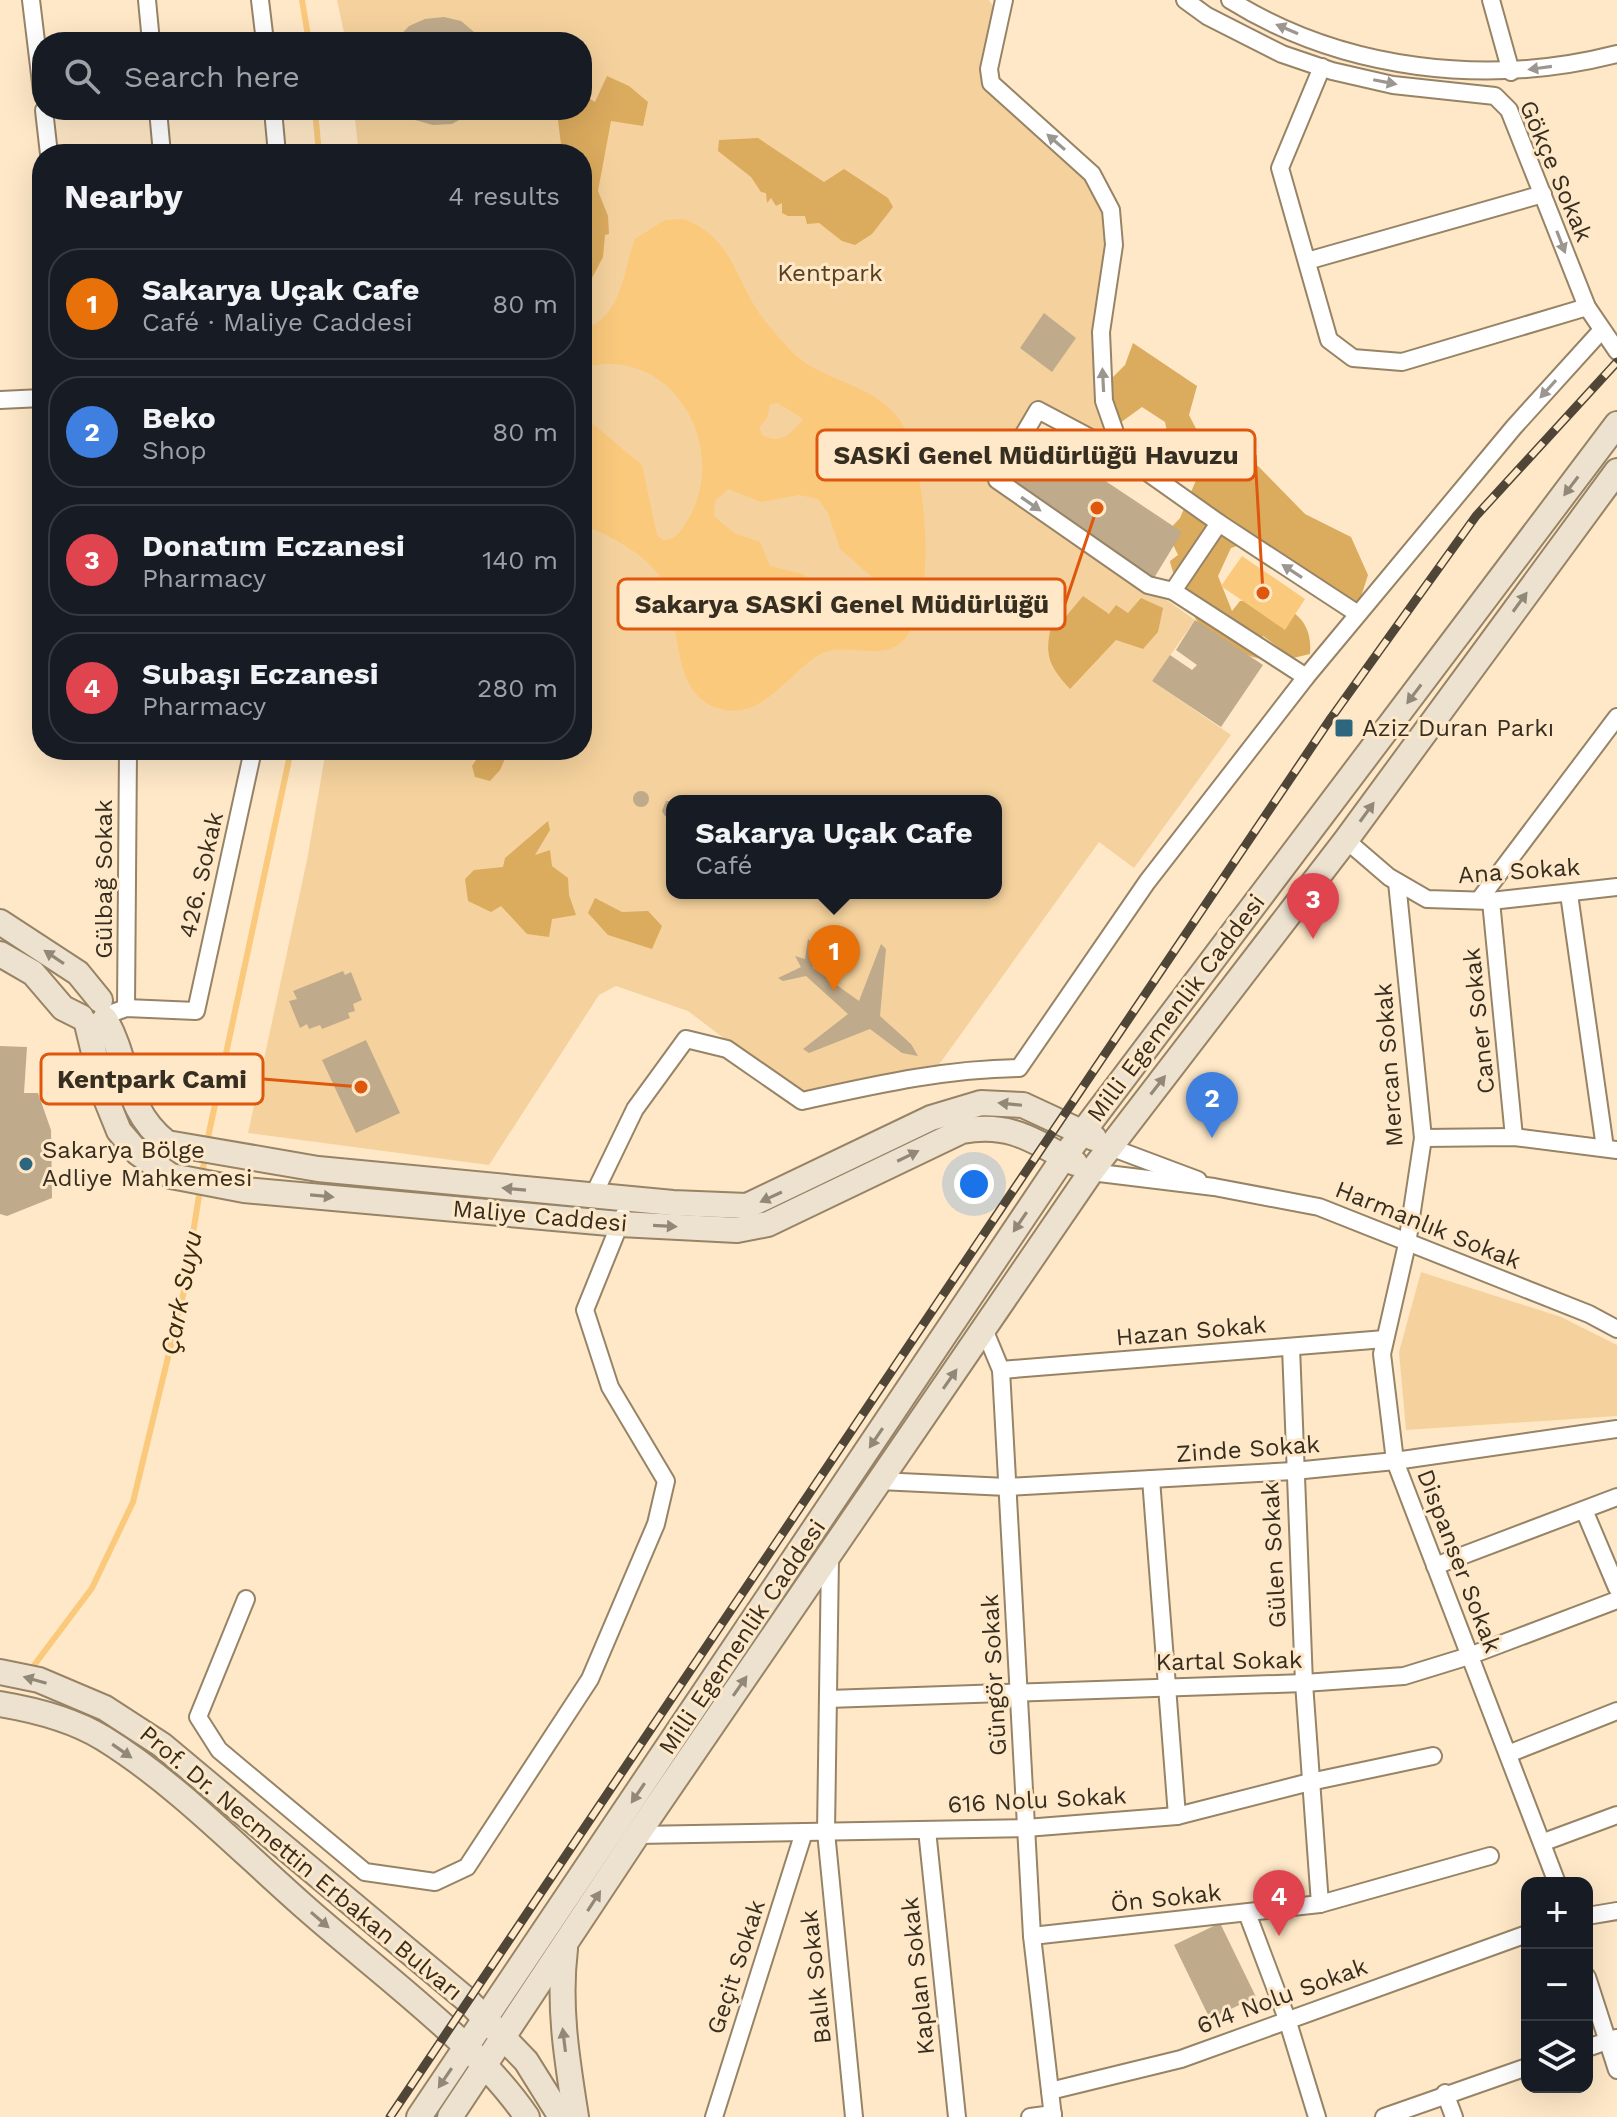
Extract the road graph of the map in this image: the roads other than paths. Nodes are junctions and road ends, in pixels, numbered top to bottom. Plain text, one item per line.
1 (31, 0) edge
2 (147, 0) edge
3 (260, 0) edge
4 (1004, 0) edge
5 (1185, 0) edge
6 (1230, 0) edge
7 (1491, 0) edge
8 (35, 32) edge
9 (150, 32) edge
10 (264, 32) edge
11 (1617, 54) edge
12 (1322, 67) junction
13 (1511, 72) junction
14 (45, 120) edge
15 (159, 120) edge
16 (274, 120) edge
17 (48, 144) edge
18 (161, 144) edge
19 (276, 144) edge
20 (1543, 194) junction
21 (1307, 261) junction
22 (1587, 307) junction
23 (1601, 331) junction
24 (1617, 351) edge
25 (32, 398) edge
26 (0, 400) edge
27 (1617, 424) edge
28 (1123, 455) junction
29 (1616, 474) edge
30 (1219, 523) junction
31 (1173, 591) junction
32 (1358, 614) junction
33 (1306, 677) junction
34 (1617, 717) edge
35 (127, 760) edge
36 (251, 760) edge
37 (1346, 840) junction
38 (1397, 882) junction
39 (1617, 887) edge
40 (1569, 894) junction
41 (1485, 900) junction
42 (0, 922) edge
43 (0, 954) edge
44 (101, 1014) junction
45 (1082, 1132) junction
46 (1514, 1137) junction
47 (1423, 1138) junction
48 (1110, 1147) junction
49 (1611, 1149) edge
50 (1064, 1157) junction
51 (1091, 1172) junction
52 (1214, 1187) junction
53 (593, 1196) junction
54 (629, 1199) junction
55 (620, 1224) junction
56 (1407, 1244) junction
57 (984, 1329) junction
58 (1617, 1329) edge
59 (1385, 1339) junction
60 (1291, 1347) junction
61 (1001, 1370) junction
62 (1617, 1429) edge
63 (1395, 1461) junction
64 (1294, 1471) junction
65 (1151, 1479) junction
66 (879, 1481) junction
67 (1007, 1487) junction
68 (1617, 1497) edge
69 (1584, 1510) junction
70 (830, 1557) junction
71 (1435, 1566) junction
72 (1617, 1588) edge
73 (246, 1599) dead end
74 (1617, 1600) edge
75 (1469, 1656) junction
76 (0, 1672) edge
77 (1304, 1683) junction
78 (1168, 1685) junction
79 (1021, 1694) junction
80 (828, 1699) junction
81 (0, 1704) edge
82 (1617, 1711) edge
83 (1508, 1754) junction
84 (1433, 1756) dead end
85 (1310, 1782) junction
86 (1617, 1815) edge
87 (1177, 1816) junction
88 (1026, 1828) junction
89 (927, 1830) junction
90 (804, 1832) junction
91 (826, 1832) junction
92 (637, 1835) junction
93 (1544, 1842) junction
94 (1490, 1856) dead end
95 (1555, 1877) edge
96 (1320, 1904) junction
97 (1617, 1911) edge
98 (1247, 1913) junction
99 (1593, 1915) edge
100 (1032, 1936) junction
101 (1521, 1936) edge
102 (565, 1944) junction
103 (1593, 1992) edge
104 (485, 2019) junction
105 (1287, 2019) junction
106 (504, 2035) junction
107 (1612, 2040) edge
108 (465, 2048) junction
109 (483, 2067) junction
110 (1521, 2069) edge
111 (1617, 2070) edge
112 (1050, 2091) junction
113 (1445, 2093) junction
114 (1053, 2115) edge
115 (419, 2117) edge
116 (450, 2117) edge
117 (527, 2117) edge
118 (561, 2117) edge
119 (576, 2117) edge
120 (714, 2117) edge
121 (854, 2117) edge
122 (957, 2117) edge
123 (1030, 2117) edge
124 (1317, 2117) edge
125 (1384, 2117) edge
126 (1454, 2117) edge

1 - 8 street
2 - 9 street
3 - 10 street
28 -> 4 street
5 - 12 street
13 -> 6 street
7 - 13 street, Gökçe Sokak
11 -> 13 street
12 -> 20 street, Gökçe Sokak
12 - 21 street
14 - 17 street
15 - 18 street
16 - 19 street
20 - 21 street
20 -> 22 street, Gökçe Sokak
21 - 22 street
22 - 23 street, Gökçe Sokak
23 - 24 street, Gökçe Sokak
23 -> 32 street
25 - 26 street
27 -> 45 main road, Milli Egemenlik Caddesi
28 - 30 street
28 -> 31 street
37 -> 29 main road, Milli Egemenlik Caddesi
30 - 31 street
32 -> 30 street
31 - 33 street
32 - 33 street
33 - 53 street
34 - 41 street
35 - 44 street, Gülbağ Sokak
36 - 44 street, 426. Sokak
37 - 38 street, Ana Sokak
48 -> 37 main road, Milli Egemenlik Caddesi
38 - 41 street, Ana Sokak
38 - 47 street, Mercan Sokak
39 - 40 street, Ana Sokak
40 - 41 street, Ana Sokak
40 - 49 street
41 - 46 street, Caner Sokak
44 -> 42 main road, Maliye Caddesi
43 - 44 main road, Maliye Caddesi
53 -> 44 main road, Maliye Caddesi
44 -> 55 main road, Maliye Caddesi
45 - 48 main road, Maliye Caddesi
45 - 50 main road, Milli Egemenlik Caddesi
45 -> 54 main road, Maliye Caddesi
46 - 47 street
46 - 49 street
47 - 56 street, Mercan Sokak
48 - 51 main road, Milli Egemenlik Caddesi
48 - 52 street, Harmanlık Sokak
50 - 51 main road, Maliye Caddesi
55 -> 50 main road, Maliye Caddesi
50 -> 104 main road, Milli Egemenlik Caddesi
51 - 52 street, Harmanlık Sokak
51 - 57 main road, Milli Egemenlik Caddesi
52 - 56 street, Harmanlık Sokak
53 - 54 main road, Maliye Caddesi
54 - 55 street
55 - 73 street
56 - 58 street, Harmanlık Sokak
56 - 59 street, Dispanser Sokak
57 - 61 street, Güngör Sokak
66 -> 57 main road, Milli Egemenlik Caddesi
59 - 60 street, Hazan Sokak
59 - 63 street, Dispanser Sokak
60 - 61 street, Hazan Sokak
60 - 64 street, Gülen Sokak
61 - 67 street, Güngör Sokak
62 - 63 street, Zinde Sokak
63 - 64 street, Zinde Sokak
63 - 71 street, Dispanser Sokak
64 - 65 street, Zinde Sokak
64 - 77 street, Gülen Sokak
65 - 67 street, Zinde Sokak
65 - 78 street
66 - 67 street, Zinde Sokak
66 - 70 main road, Milli Egemenlik Caddesi
67 - 79 street, Güngör Sokak
68 - 69 street
69 - 71 street
69 - 72 street
70 - 80 street
92 -> 70 main road, Milli Egemenlik Caddesi
71 - 75 street, Dispanser Sokak
74 - 75 street, Kartal Sokak
75 - 77 street, Kartal Sokak
75 - 83 street, Dispanser Sokak
104 -> 76 main road, Prof. Dr. Necmettin Erbakan Bulvarı
77 - 78 street, Kartal Sokak
77 - 85 street, Gülen Sokak
78 - 79 street, Kartal Sokak
78 - 87 street
79 - 80 street, Kartal Sokak
79 - 88 street, Güngör Sokak
80 - 91 street
81 -> 108 main road, Prof. Dr. Necmettin Erbakan Bulvarı
82 - 83 street
83 - 93 street, Dispanser Sokak
84 - 85 street, 616 Nolu Sokak
85 - 87 street, 616 Nolu Sokak
85 - 96 street, Gülen Sokak
86 - 93 street
87 - 88 street, 616 Nolu Sokak
88 - 89 street, 616 Nolu Sokak
88 - 100 street, Güngör Sokak
89 - 91 street, 616 Nolu Sokak
89 - 122 street, Kaplan Sokak
90 - 91 street, 616 Nolu Sokak
90 - 92 street, 616 Nolu Sokak
90 - 120 street, Geçit Sokak
91 - 121 street, Balık Sokak
102 -> 92 main road, Milli Egemenlik Caddesi
93 - 95 street, Dispanser Sokak
94 - 96 street, Ön Sokak
96 - 98 street, Ön Sokak
97 - 99 street
98 - 100 street, Ön Sokak
98 - 105 street
100 - 112 street, Güngör Sokak
101 - 105 street, 614 Nolu Sokak
102 - 106 main road, Milli Egemenlik Caddesi
119 -> 102 main road
103 - 107 street
104 - 106 main road, Prof. Dr. Necmettin Erbakan Bulvarı
104 - 108 main road, Milli Egemenlik Caddesi
105 - 112 street, 614 Nolu Sokak
105 - 124 street
106 - 109 main road, Milli Egemenlik Caddesi
106 - 118 main road, Prof. Dr. Necmettin Erbakan Bulvarı
107 - 111 street
108 - 109 main road, Prof. Dr. Necmettin Erbakan Bulvarı
108 -> 115 main road, Milli Egemenlik Caddesi
109 - 116 main road, Milli Egemenlik Caddesi
109 - 117 main road, Prof. Dr. Necmettin Erbakan Bulvarı
110 - 113 street
112 - 114 street, Güngör Sokak
113 - 125 street
113 - 126 street
114 - 123 street

